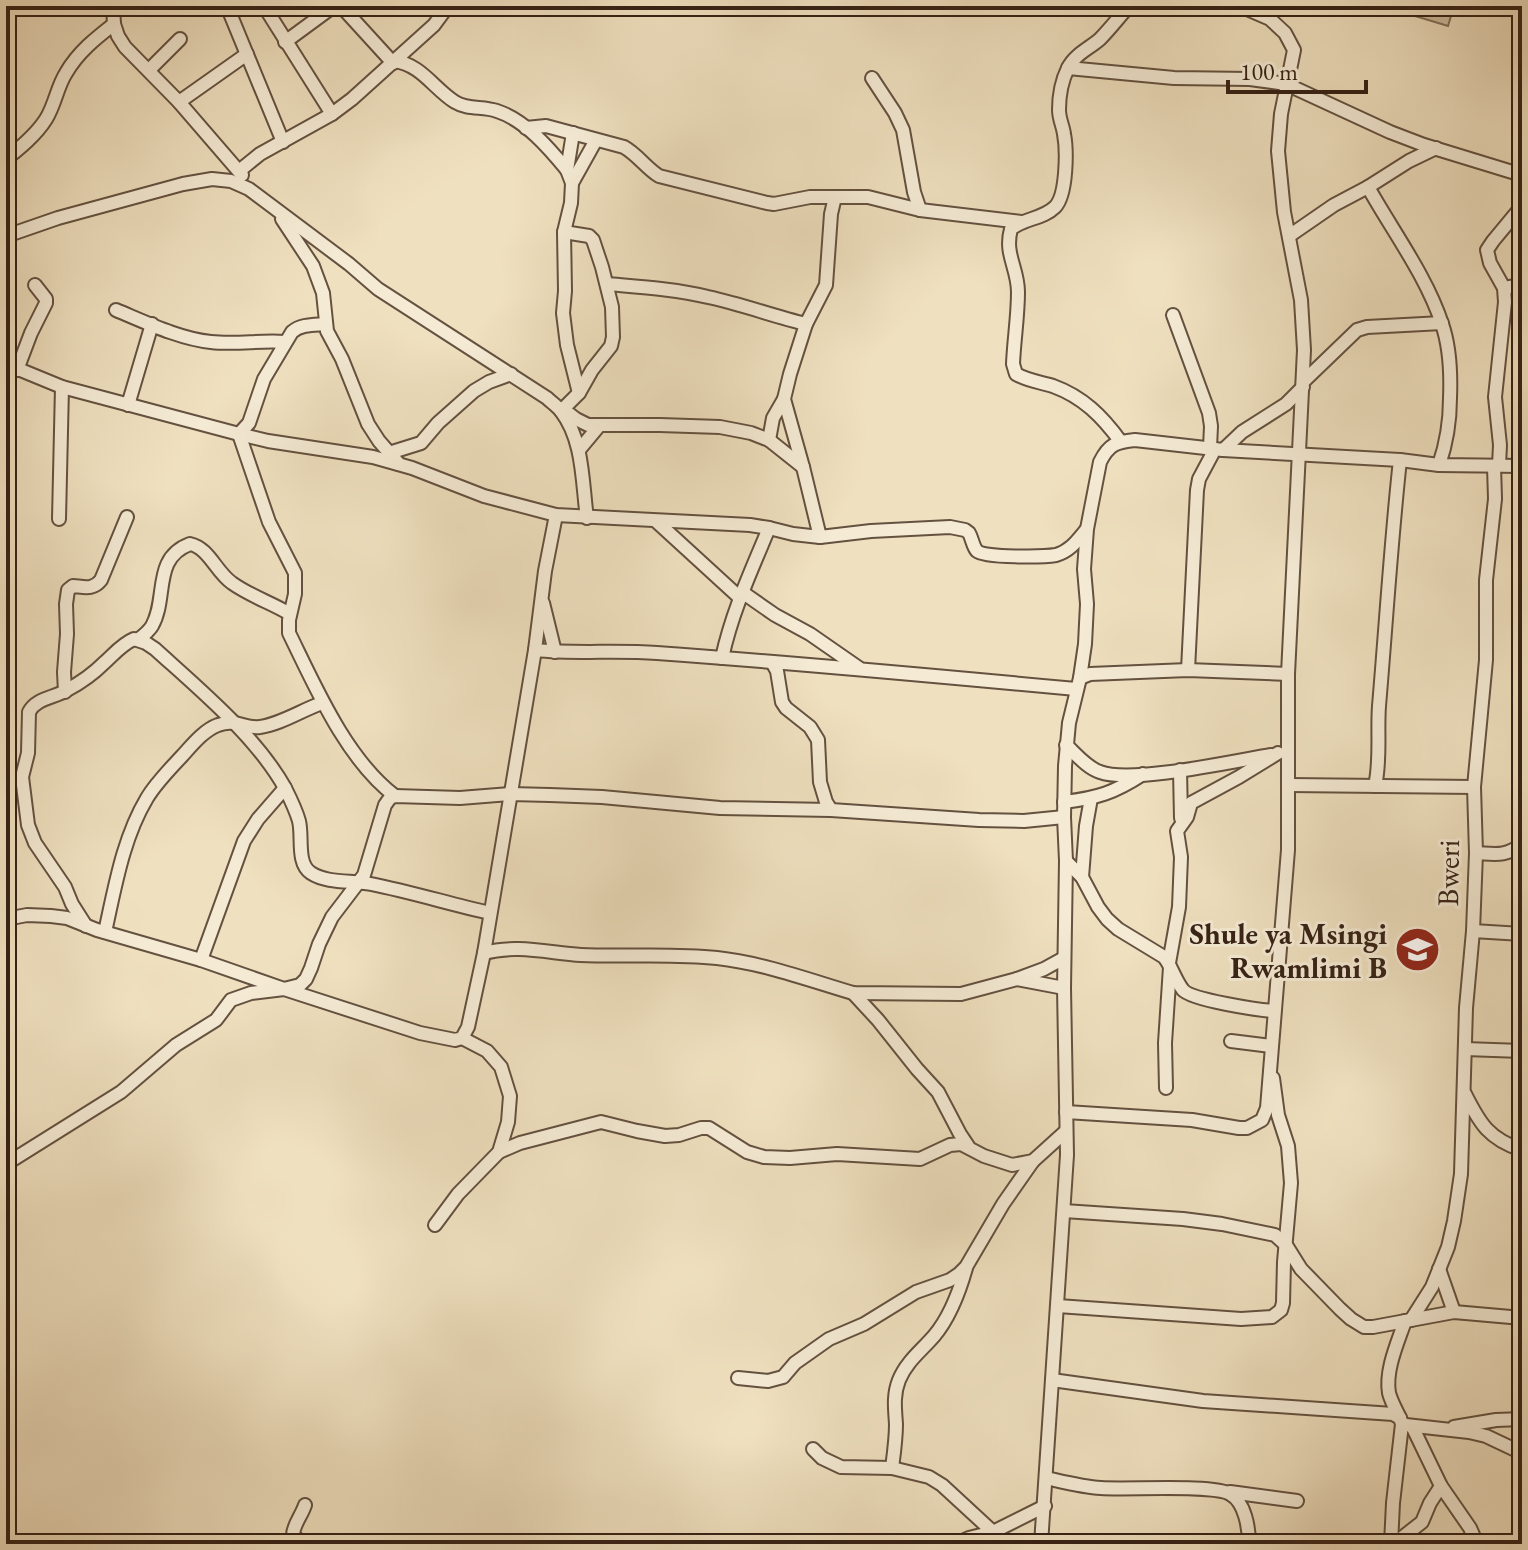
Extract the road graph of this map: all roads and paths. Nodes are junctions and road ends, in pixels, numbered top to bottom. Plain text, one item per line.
1 (113, 6) edge
2 (227, 6) edge
3 (264, 6) edge
4 (334, 6) edge
5 (341, 6) edge
6 (448, 6) edge
7 (1129, 6) edge
8 (1240, 6) edge
9 (114, 24) junction
10 (180, 39) dead end
11 (285, 42) junction
12 (247, 54) junction
13 (394, 62) junction
14 (1068, 68) junction
15 (149, 70) junction
16 (872, 78) dead end
17 (1286, 84) junction
18 (179, 102) junction
19 (332, 114) junction
20 (526, 128) junction
21 (573, 133) junction
22 (596, 140) junction
23 (283, 142) junction
24 (1436, 148) junction
25 (6, 159) edge
26 (239, 171) junction
27 (1522, 175) edge
28 (570, 176) junction
29 (1368, 187) junction
30 (249, 189) junction
31 (835, 197) junction
32 (1522, 206) edge
33 (276, 210) junction
34 (920, 210) junction
35 (1021, 222) junction
36 (564, 232) junction
37 (6, 236) edge
38 (1289, 236) junction
39 (607, 284) junction
40 (35, 285) dead end
41 (1522, 285) edge
42 (1504, 288) junction
43 (116, 310) dead end
44 (1173, 315) dead end
45 (1442, 323) junction
46 (152, 324) junction
47 (326, 324) junction
48 (806, 324) junction
49 (285, 342) junction
50 (10, 368) edge
51 (511, 374) junction
52 (1303, 385) junction
53 (62, 387) junction
54 (579, 393) junction
55 (784, 399) junction
56 (128, 405) junction
57 (562, 410) junction
58 (599, 426) junction
59 (239, 434) junction
60 (769, 440) junction
61 (1121, 442) junction
62 (1216, 449) junction
63 (579, 450) junction
64 (389, 453) junction
65 (1299, 455) junction
66 (1400, 460) junction
67 (399, 464) junction
68 (1439, 465) junction
69 (1496, 466) junction
70 (1522, 466) edge
71 (803, 467) junction
72 (556, 515) junction
73 (127, 517) dead end
74 (587, 518) junction
75 (59, 519) dead end
76 (656, 521) junction
77 (769, 528) junction
78 (1087, 529) junction
79 (820, 537) junction
80 (740, 594) junction
81 (542, 596) junction
82 (290, 614) junction
83 (139, 639) junction
84 (535, 650) junction
85 (555, 652) junction
86 (722, 658) junction
87 (772, 662) junction
88 (861, 669) junction
89 (1188, 670) junction
90 (1288, 674) junction
91 (1078, 684) junction
92 (65, 692) junction
93 (322, 703) junction
94 (233, 722) junction
95 (1066, 745) junction
96 (1283, 753) junction
97 (1180, 770) junction
98 (1143, 774) junction
99 (1289, 785) junction
100 (1375, 786) junction
101 (1474, 787) junction
102 (285, 788) junction
103 (510, 794) junction
104 (395, 796) junction
105 (1091, 798) junction
106 (1064, 802) junction
107 (831, 810) junction
108 (1064, 817) junction
109 (1181, 825) junction
110 (1519, 851) edge
111 (1476, 853) junction
112 (1066, 861) junction
113 (1082, 877) junction
114 (359, 882) junction
115 (490, 913) junction
116 (6, 919) edge
117 (86, 926) junction
118 (1473, 931) junction
119 (105, 932) junction
120 (1522, 934) edge
121 (484, 953) junction
122 (1064, 958) junction
123 (201, 960) junction
124 (1169, 963) junction
125 (1017, 979) junction
126 (1064, 988) junction
127 (284, 989) junction
128 (853, 993) junction
129 (1249, 1009) junction
130 (1274, 1011) junction
131 (462, 1038) junction
132 (1231, 1041) dead end
133 (1271, 1042) junction
134 (1465, 1049) junction
135 (1522, 1051) edge
136 (1270, 1067) junction
137 (1166, 1088) dead end
138 (1463, 1091) junction
139 (1066, 1112) junction
140 (1065, 1132) junction
141 (968, 1146) junction
142 (1522, 1150) edge
143 (499, 1152) junction
144 (1033, 1161) junction
145 (6, 1164) edge
146 (1064, 1211) junction
147 (435, 1225) dead end
148 (1286, 1245) junction
149 (966, 1267) junction
150 (1439, 1269) junction
151 (1058, 1306) junction
152 (1454, 1312) junction
153 (1522, 1318) edge
154 (1408, 1320) junction
155 (738, 1378) dead end
156 (1052, 1380) junction
157 (1522, 1419) edge
158 (1405, 1423) junction
159 (1445, 1429) junction
160 (813, 1449) dead end
161 (1522, 1453) edge
162 (892, 1468) junction
163 (1046, 1478) junction
164 (1441, 1486) junction
165 (1227, 1491) junction
166 (1297, 1501) dead end
167 (305, 1505) dead end
168 (1045, 1506) junction
169 (993, 1532) junction
170 (303, 1544) edge
171 (956, 1544) edge
172 (1011, 1544) edge
173 (1041, 1544) edge
174 (1249, 1544) edge
175 (1392, 1544) edge
176 (1477, 1544) edge

1 - 9 street
2 - 12 street
3 - 11 street
4 - 11 street
5 - 13 street
6 - 13 street
7 - 14 street
8 - 17 street
9 - 15 street
9 - 25 street
10 - 15 street
11 - 19 street
12 - 18 street
12 - 23 street
13 - 19 street
13 - 20 street
14 - 17 street
14 - 35 street
15 - 18 street
16 - 34 street
17 - 24 street
17 - 38 street
18 - 26 street
19 - 23 street
20 - 21 street
20 - 28 street
21 - 22 street
21 - 28 street
22 - 28 street
22 - 31 street
23 - 26 street
24 - 27 street
24 - 29 street
26 - 30 street
28 - 36 street
29 - 38 street
29 - 45 street
30 - 33 street
30 - 37 street
31 - 34 street
31 - 48 street
32 - 42 street
33 - 47 street
33 - 51 street
34 - 35 street
35 - 61 street
36 - 39 street
36 - 54 street
38 - 52 street
39 - 48 street
39 - 54 street
40 - 50 street
41 - 42 street
42 - 69 street, Bweri
43 - 46 street
44 - 62 street
45 - 52 street
45 - 68 street
46 - 49 street
46 - 56 street
47 - 49 street
47 - 64 street
48 - 55 street
49 - 59 street
50 - 53 street
51 - 57 street
51 - 64 street
52 - 62 street
52 - 65 street
53 - 56 street
53 - 75 street
54 - 57 street
55 - 60 street
55 - 71 street
56 - 59 street
57 - 58 street
57 - 63 street
58 - 60 street
58 - 63 street
59 - 67 street
59 - 82 street
60 - 71 street
61 - 62 street
61 - 78 street
62 - 65 street
62 - 89 street
63 - 74 street
64 - 67 street
65 - 66 street
65 - 90 street
66 - 68 street
66 - 100 street
67 - 72 street
68 - 69 street
69 - 70 street
69 - 101 street, Bweri
71 - 79 street
72 - 74 street
72 - 81 street
73 - 92 street
74 - 76 street
76 - 77 street
76 - 80 street
77 - 79 street
77 - 80 street
78 - 79 street
78 - 91 street
80 - 86 street
80 - 88 street
81 - 84 street
81 - 85 street
82 - 83 street
82 - 93 street
83 - 92 street
83 - 94 street
84 - 85 street
84 - 103 street
85 - 86 street
86 - 87 street
87 - 88 street
87 - 107 street
88 - 91 street
89 - 90 street
89 - 91 street
90 - 96 street
91 - 95 street
92 - 117 street
93 - 94 street
93 - 104 street
94 - 102 street
94 - 119 street
95 - 98 street
95 - 106 street
96 - 97 street
96 - 99 street
96 - 109 street
97 - 98 street
97 - 109 street
98 - 105 street
99 - 100 street
99 - 130 street
100 - 101 street
101 - 111 street, Bweri
102 - 114 street
102 - 123 street
103 - 104 street
103 - 107 street
103 - 115 street
104 - 114 street
105 - 106 street
105 - 113 street
106 - 108 street
107 - 108 street
108 - 112 street
109 - 124 street
110 - 111 street
111 - 118 street, Bweri
112 - 113 street
112 - 122 street
113 - 124 street
114 - 115 street
114 - 127 street
115 - 121 street
116 - 117 street
117 - 119 street
118 - 120 street
118 - 134 street, Bweri
119 - 123 street
121 - 128 street
121 - 131 street
122 - 125 street
122 - 126 street
123 - 127 street
124 - 129 street
124 - 137 street
125 - 126 street
125 - 128 street
126 - 139 street
127 - 131 street
127 - 145 street
128 - 141 street
129 - 130 street
129 - 133 street
130 - 133 street
131 - 143 street
132 - 133 street
133 - 136 street
134 - 135 street
134 - 138 street, Bweri
136 - 139 street
136 - 148 street
138 - 142 street
138 - 150 street, Bweri
139 - 140 street
140 - 144 street
140 - 146 street
141 - 143 street
141 - 144 street
143 - 147 street
144 - 149 street
146 - 148 street
146 - 151 street
148 - 151 street
148 - 154 street
149 - 155 street
149 - 162 street
150 - 152 street
150 - 154 street, Bweri
151 - 156 street
152 - 153 street
152 - 154 street
154 - 158 street, Bweri
156 - 158 street
156 - 163 street
157 - 159 street
158 - 159 street
158 - 164 street
158 - 175 street
159 - 161 street
160 - 162 street
162 - 169 street
163 - 165 street
163 - 168 street
164 - 175 street
164 - 176 street
165 - 166 street
165 - 174 street
167 - 170 street
168 - 169 street
168 - 173 street
169 - 171 street
169 - 172 street

